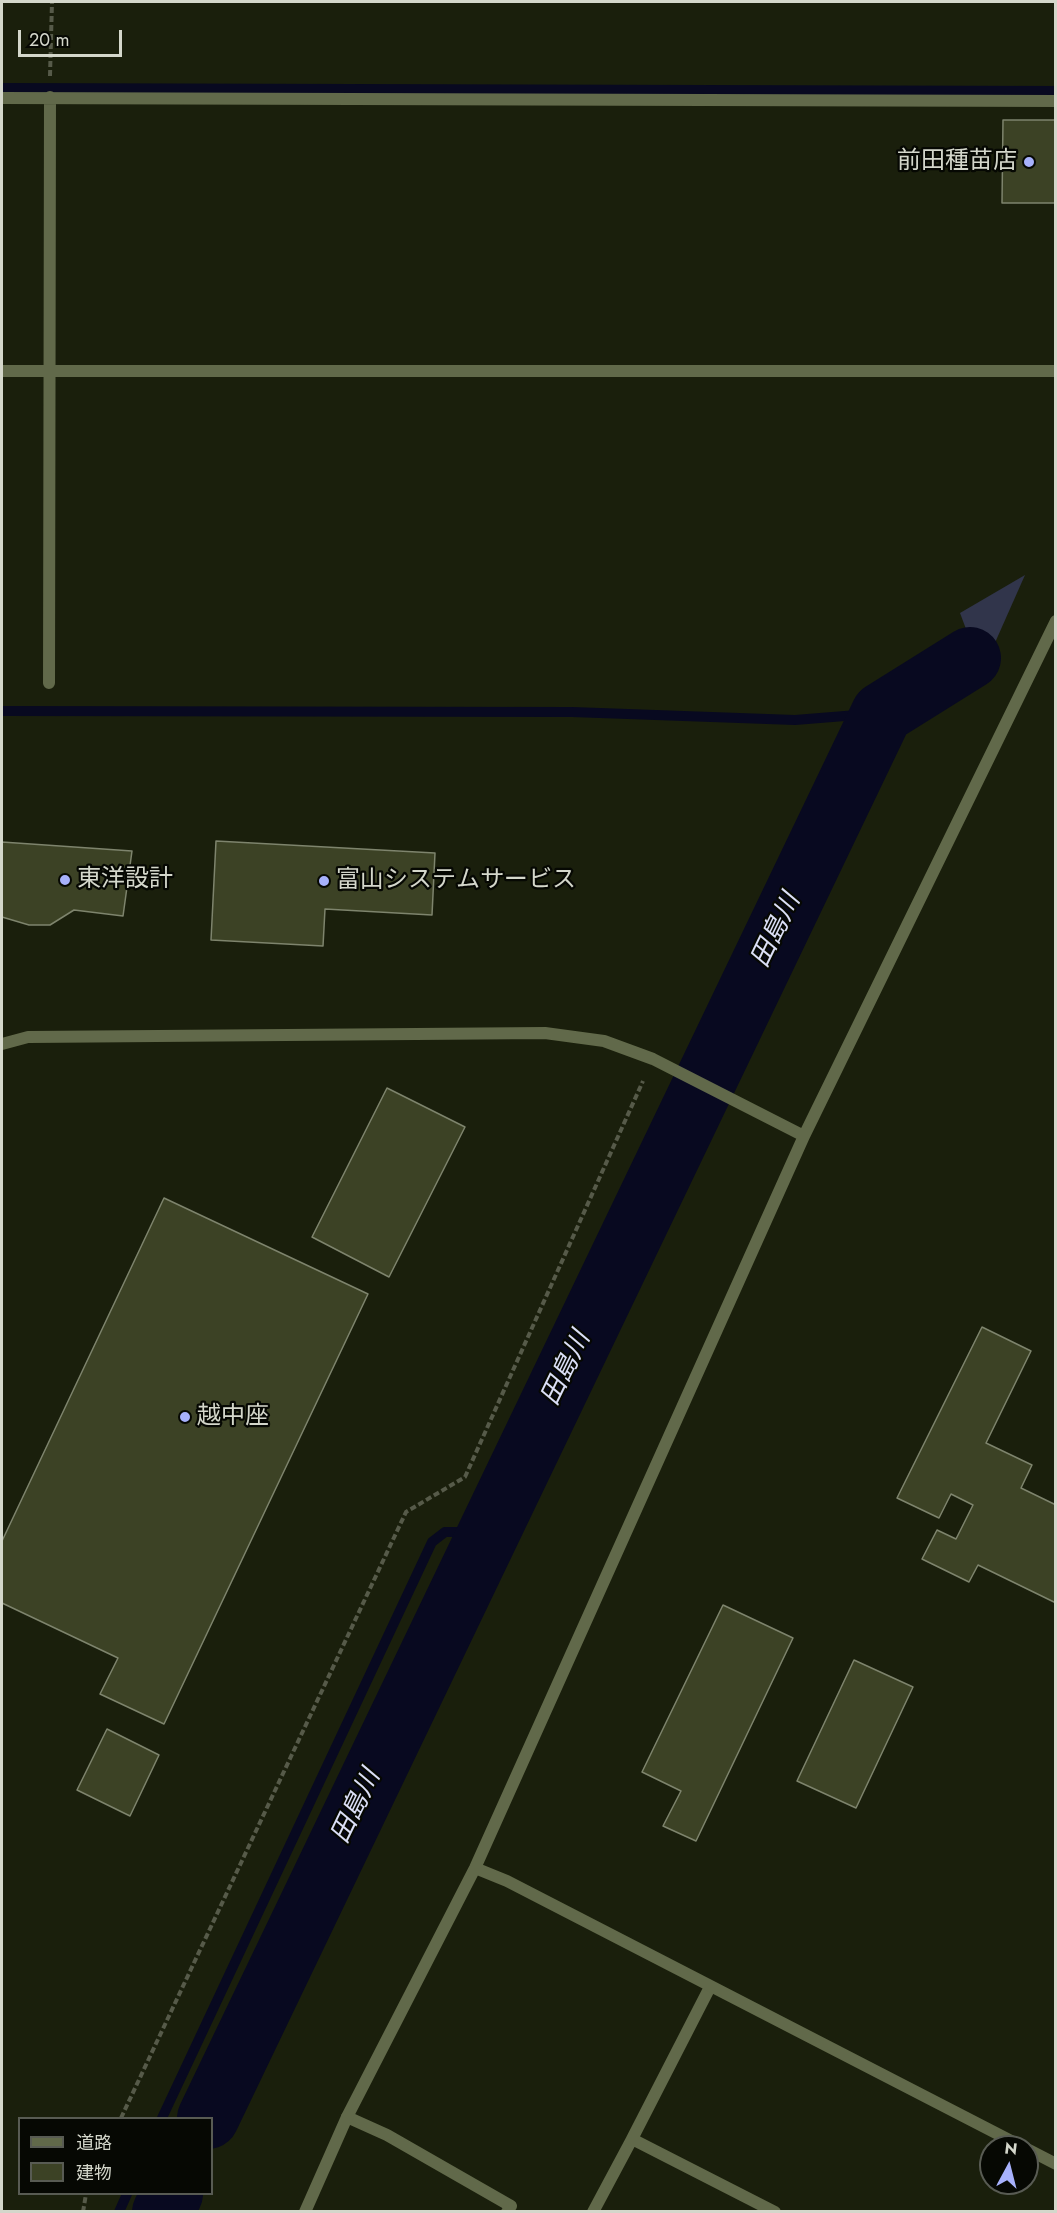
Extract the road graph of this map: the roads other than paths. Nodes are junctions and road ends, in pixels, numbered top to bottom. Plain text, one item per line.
1 (50, 97) junction
2 (2, 98) edge
3 (1056, 101) edge
4 (2, 371) edge
5 (50, 371) junction
6 (1056, 371) edge
7 (1056, 621) edge
8 (49, 683) dead end
9 (2, 1044) edge
10 (804, 1136) junction
11 (475, 1868) junction
12 (710, 1987) junction
13 (347, 2117) junction
14 (1000, 2135) edge
15 (632, 2139) junction
16 (1039, 2155) edge
17 (1056, 2163) edge
18 (513, 2210) edge
19 (305, 2211) edge
20 (593, 2211) edge
21 (775, 2211) edge

1 - 2 street
1 - 3 street
1 - 5 street
4 - 5 street
5 - 6 street
5 - 8 street
7 - 10 street
9 - 10 street
10 - 11 street
11 - 12 street
11 - 13 street
12 - 14 street
12 - 15 street
13 - 18 street
13 - 19 street
15 - 20 street
15 - 21 street
16 - 17 street

